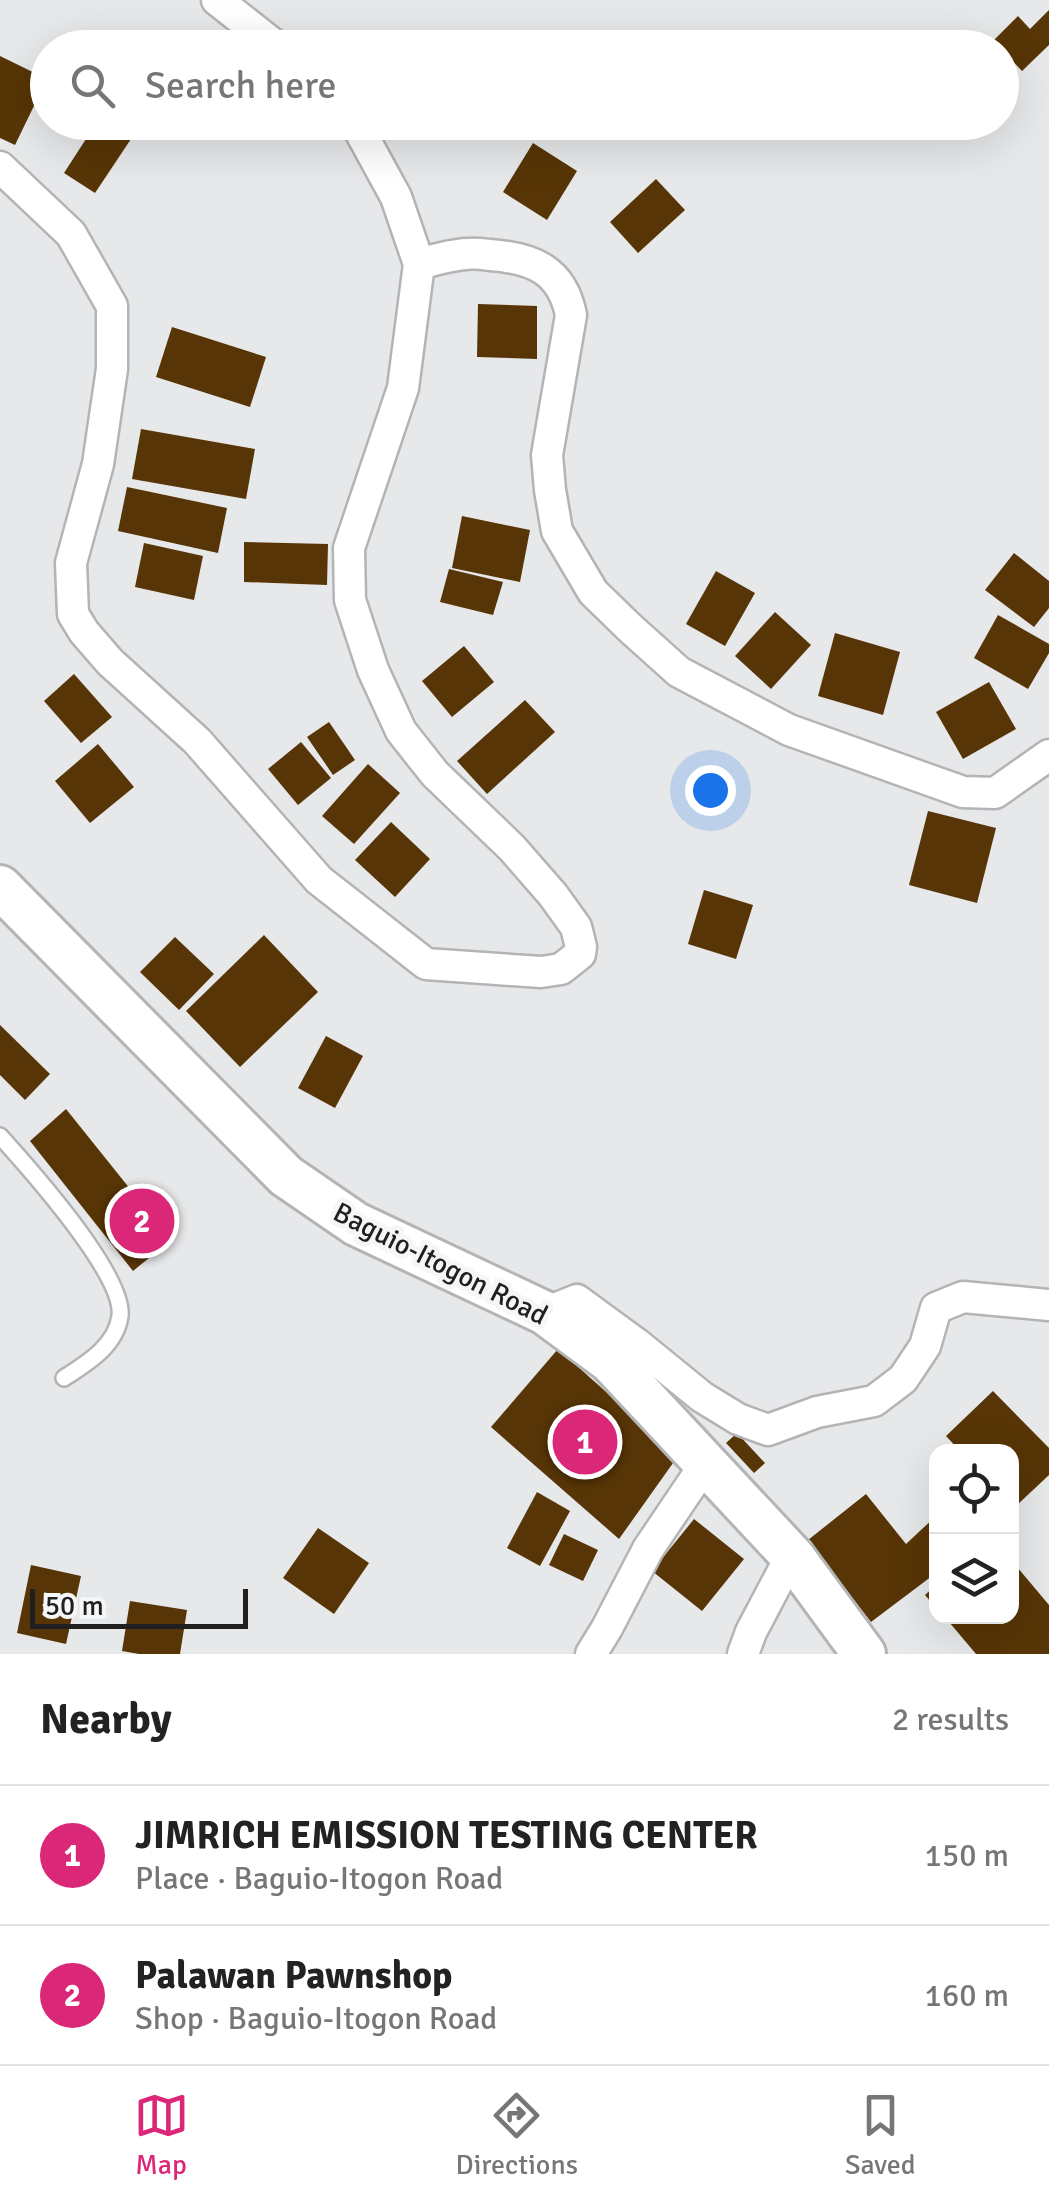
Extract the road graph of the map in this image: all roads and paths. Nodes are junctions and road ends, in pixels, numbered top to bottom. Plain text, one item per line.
1 (217, 0) edge
2 (258, 30) edge
3 (365, 140) edge
4 (0, 167) edge
5 (419, 264) junction
6 (1049, 755) edge
7 (0, 887) edge
8 (0, 1136) edge
9 (1049, 1305) edge
10 (545, 1313) junction
11 (64, 1378) dead end
12 (706, 1463) junction
13 (791, 1556) junction
14 (591, 1654) edge
15 (742, 1654) edge
16 (864, 1654) edge

1 - 2 street
3 - 5 street
4 - 5 street
5 - 6 street
7 - 10 main road, Baguio-Itogon Road
8 - 11 lane
9 - 10 street
10 - 12 main road, Baguio-Itogon Road
12 - 13 main road, Baguio-Itogon Road
12 - 14 street
13 - 15 street
13 - 16 main road, Baguio-Itogon Road

